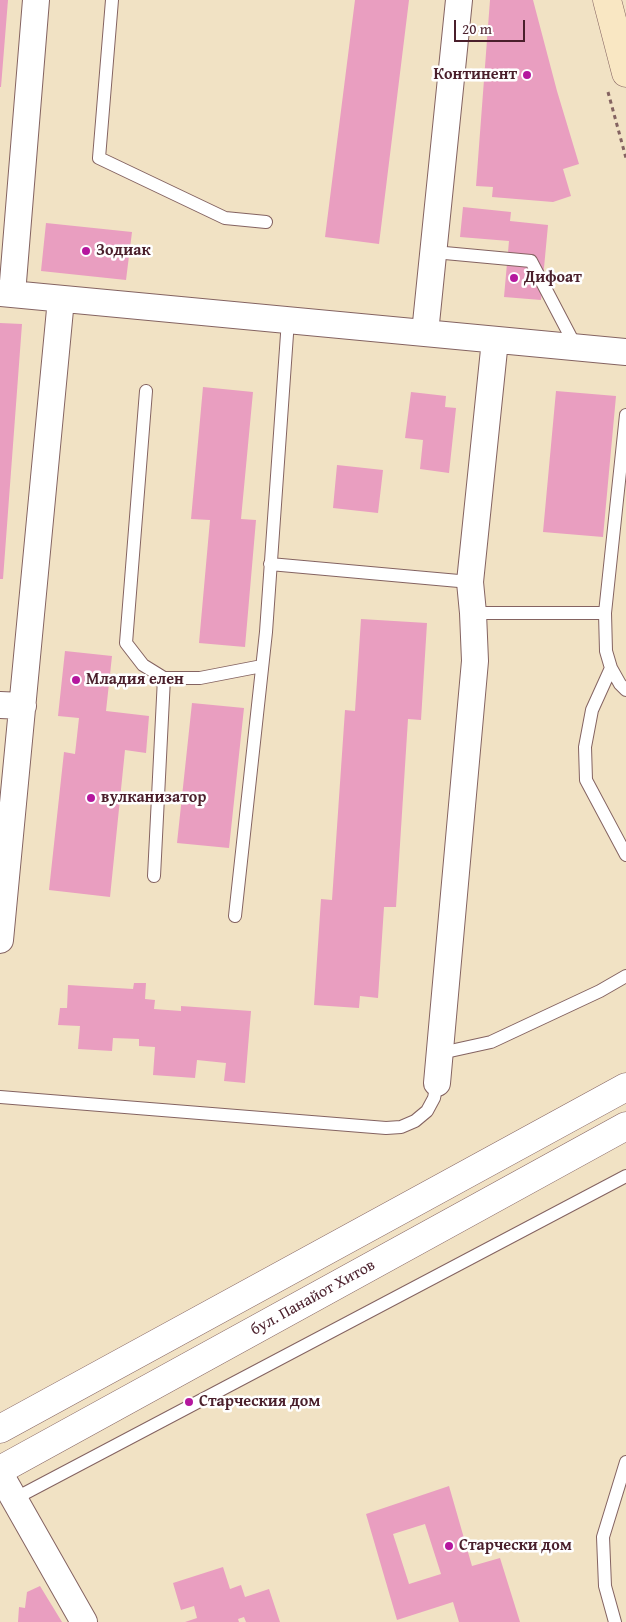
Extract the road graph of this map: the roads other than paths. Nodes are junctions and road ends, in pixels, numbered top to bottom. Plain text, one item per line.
1 (36, 0) edge
2 (112, 0) edge
3 (459, 0) edge
4 (607, 0) edge
5 (626, 73) edge
6 (266, 222) dead end
7 (434, 252) junction
8 (6, 294) edge
9 (61, 299) junction
10 (288, 320) junction
11 (425, 334) junction
12 (495, 340) junction
13 (576, 348) junction
14 (626, 352) edge
15 (146, 391) dead end
16 (626, 415) edge
17 (270, 564) junction
18 (470, 582) junction
19 (473, 613) junction
20 (605, 613) junction
21 (262, 666) junction
22 (611, 668) junction
23 (164, 678) junction
24 (626, 690) edge
25 (12, 705) edge
26 (626, 855) edge
27 (154, 876) dead end
28 (236, 916) dead end
29 (0, 940) edge
30 (626, 976) edge
31 (441, 1053) junction
32 (438, 1083) joint
33 (626, 1086) edge
34 (0, 1097) edge
35 (623, 1133) edge
36 (626, 1176) edge
37 (0, 1429) edge
38 (626, 1462) edge
39 (0, 1470) edge
40 (0, 1474) edge
41 (14, 1499) junction
42 (84, 1622) edge
43 (615, 1622) edge

1 - 8 street
2 - 6 lane
3 - 7 street
4 - 5 main road
7 - 11 street
7 - 13 lane
8 - 9 street
9 - 10 street
9 - 25 street
10 - 11 street
10 - 17 lane
11 - 12 street
12 - 13 street
12 - 18 street
13 - 14 street
15 - 23 lane
16 - 20 lane
17 - 18 lane
17 - 21 lane
18 - 19 street
19 - 20 lane
19 - 31 street
20 - 22 lane
21 - 23 lane
21 - 28 lane
22 - 24 lane
22 - 26 lane
23 - 27 lane
25 - 29 street
30 - 31 lane
31 - 32 street
32 - 34 lane
33 - 37 street
35 - 39 street, бул. Панайот Хитов
36 - 41 lane
38 - 43 lane
40 - 41 street
41 - 42 street

